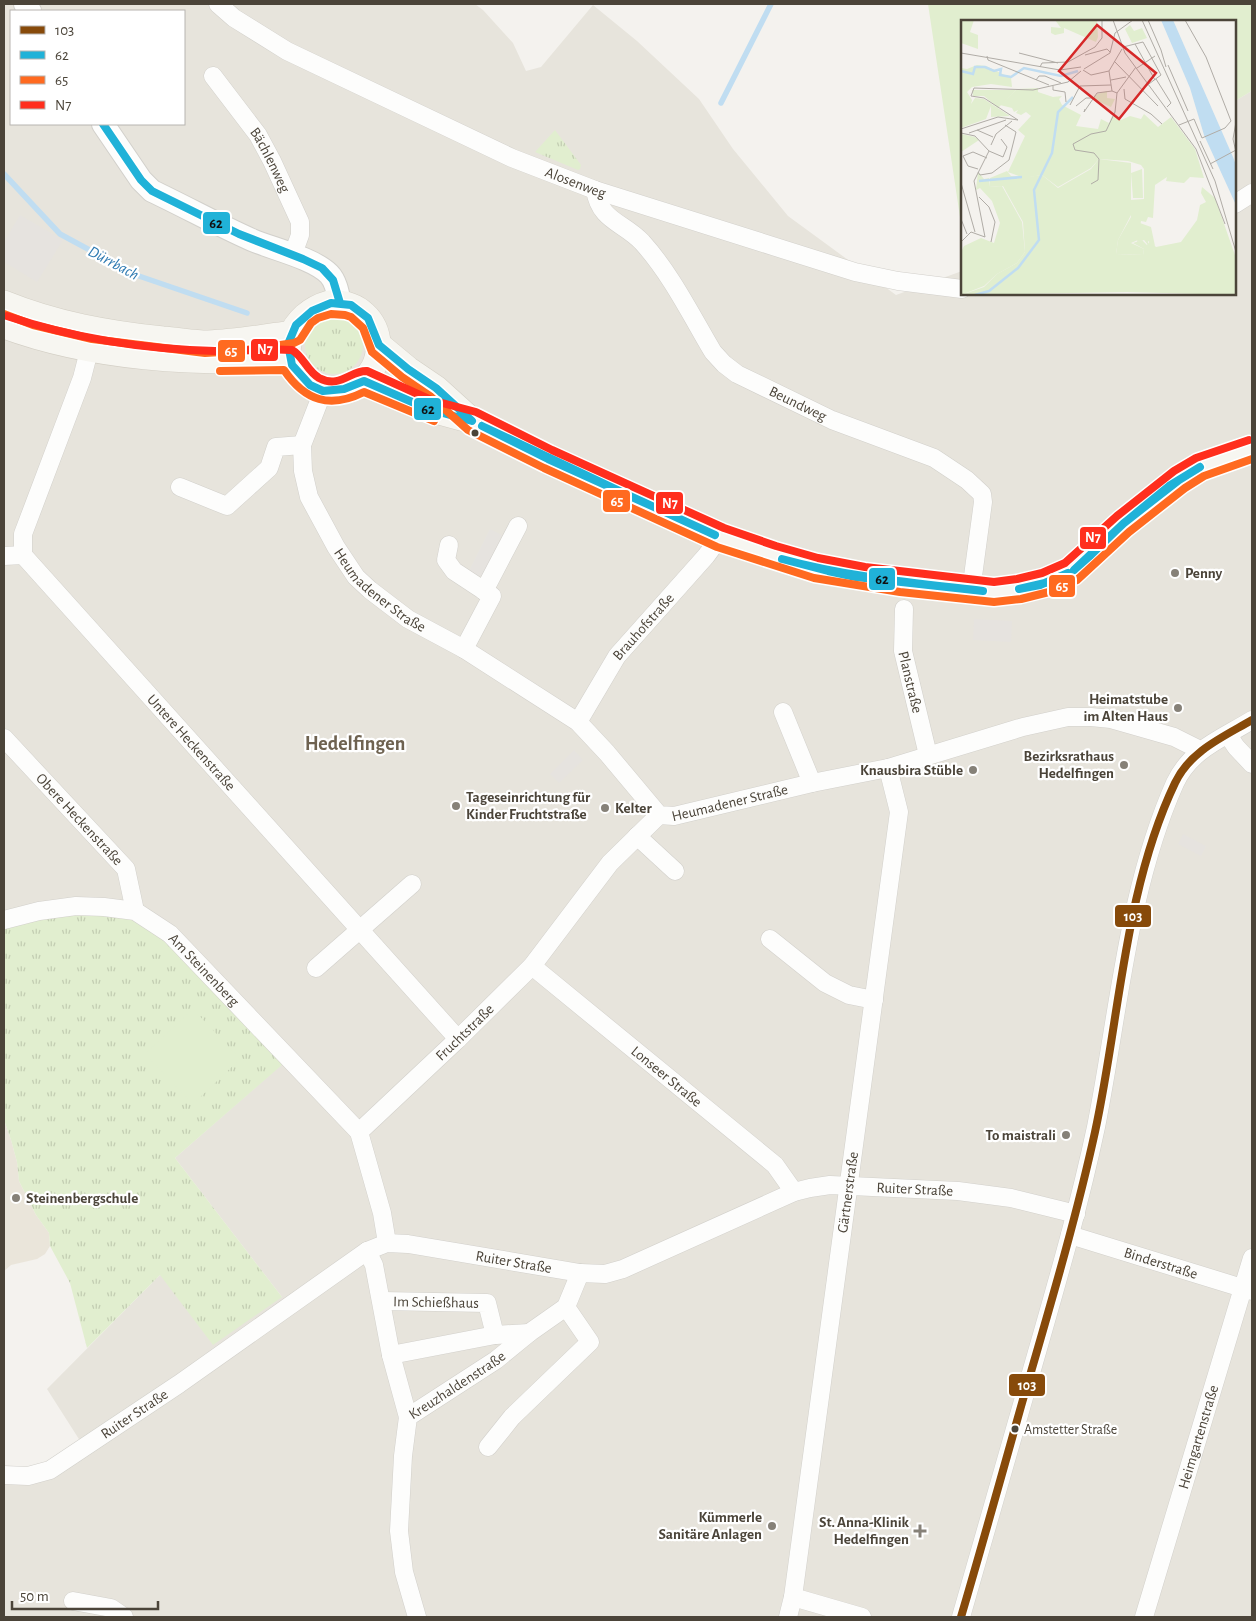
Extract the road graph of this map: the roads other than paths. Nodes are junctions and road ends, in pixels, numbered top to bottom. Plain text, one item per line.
1 (218, 4) edge
2 (213, 76) dead end
3 (104, 125) edge
4 (595, 190) junction
5 (1252, 193) edge
6 (1236, 203) edge
7 (293, 254) junction
8 (961, 289) edge
9 (340, 302) junction
10 (4, 303) edge
11 (4, 326) edge
12 (292, 333) junction
13 (91, 339) junction
14 (379, 345) junction
15 (289, 360) junction
16 (364, 380) junction
17 (324, 391) junction
18 (472, 420) junction
19 (302, 445) junction
20 (1252, 449) edge
21 (180, 487) dead end
22 (518, 526) dead end
23 (720, 537) junction
24 (449, 545) dead end
25 (23, 555) junction
26 (4, 556) edge
27 (484, 591) junction
28 (971, 591) junction
29 (904, 608) dead end
30 (464, 649) junction
31 (782, 712) dead end
32 (1252, 720) edge
33 (578, 722) junction
34 (1228, 735) junction
35 (4, 738) edge
36 (1200, 750) junction
37 (928, 755) junction
38 (1252, 764) edge
39 (888, 768) junction
40 (812, 783) junction
41 (659, 815) junction
42 (636, 836) junction
43 (675, 871) dead end
44 (412, 884) dead end
45 (135, 911) junction
46 (4, 920) edge
47 (361, 929) junction
48 (770, 939) dead end
49 (532, 966) junction
50 (316, 968) dead end
51 (874, 1000) junction
52 (458, 1039) junction
53 (359, 1132) junction
54 (848, 1185) junction
55 (794, 1192) junction
56 (1076, 1214) junction
57 (1070, 1235) junction
58 (387, 1243) junction
59 (367, 1251) junction
60 (1252, 1258) edge
61 (580, 1272) junction
62 (1247, 1290) edge
63 (382, 1301) junction
64 (566, 1307) junction
65 (529, 1333) junction
66 (495, 1335) junction
67 (392, 1355) junction
68 (408, 1416) junction
69 (488, 1447) dead end
70 (4, 1475) edge
71 (793, 1596) junction
72 (73, 1601) dead end
73 (124, 1617) edge
74 (417, 1617) edge
75 (788, 1617) edge
76 (862, 1617) edge
77 (961, 1617) edge
78 (1144, 1617) edge

1 - 4 street, Alosenweg
2 - 7 street, Bächlenweg
3 - 7 street
4 - 8 street, Alosenweg
4 - 28 street, Beundweg
5 - 6 street
7 - 9 street
9 - 12 main road
9 - 14 main road
10 - 13 main road
11 - 13 main road
12 - 13 main road
12 - 15 main road
13 - 15 main road
13 - 25 street
14 - 16 main road
14 - 18 main road
15 - 17 main road
16 - 17 main road
16 - 18 main road
17 - 19 street, Heumadener Straße
18 - 23 main road
19 - 21 street
19 - 30 street, Heumadener Straße
20 - 28 main road
22 - 27 street
23 - 28 main road
23 - 33 street, Brauhofstraße
24 - 27 street
25 - 26 street
25 - 47 street, Untere Heckenstraße
27 - 30 street
29 - 37 street, Planstraße
30 - 33 street, Heumadener Straße
31 - 40 street
32 - 34 street
33 - 41 street, Heumadener Straße
34 - 36 street
34 - 38 street
35 - 45 street, Obere Heckenstraße
36 - 37 street, Heumadener Straße
36 - 56 street
37 - 39 street, Heumadener Straße
39 - 40 street, Heumadener Straße
39 - 51 street, Gärtnerstraße
40 - 41 street, Heumadener Straße
41 - 42 street, Fruchtstraße
42 - 43 street
42 - 49 street, Fruchtstraße
44 - 47 street
45 - 46 street, Am Steinenberg
45 - 53 street, Am Steinenberg
47 - 50 street
47 - 52 street, Untere Heckenstraße
48 - 51 street
49 - 52 street, Fruchtstraße
49 - 55 street, Lonseer Straße
51 - 54 street, Gärtnerstraße
52 - 53 street, Fruchtstraße
53 - 58 street
54 - 55 street, Ruiter Straße
54 - 56 street, Ruiter Straße
54 - 71 street, Gärtnerstraße
55 - 61 street, Ruiter Straße
56 - 57 street
57 - 62 street, Binderstraße
57 - 77 street
58 - 59 street, Ruiter Straße
58 - 61 street, Ruiter Straße
59 - 63 street, Im Schießhaus
59 - 70 street, Ruiter Straße
60 - 62 street, Heimgartenstraße
61 - 64 street
62 - 78 street, Heimgartenstraße
63 - 66 street, Im Schießhaus
63 - 67 street, Im Schießhaus
64 - 65 street, Kreuzhaldenstraße
64 - 69 street
65 - 66 street
65 - 68 street, Kreuzhaldenstraße
66 - 67 street
67 - 68 street, Im Schießhaus
68 - 74 street, Kreuzhaldenstraße
71 - 75 street, Gärtnerstraße
71 - 76 street
72 - 73 street

